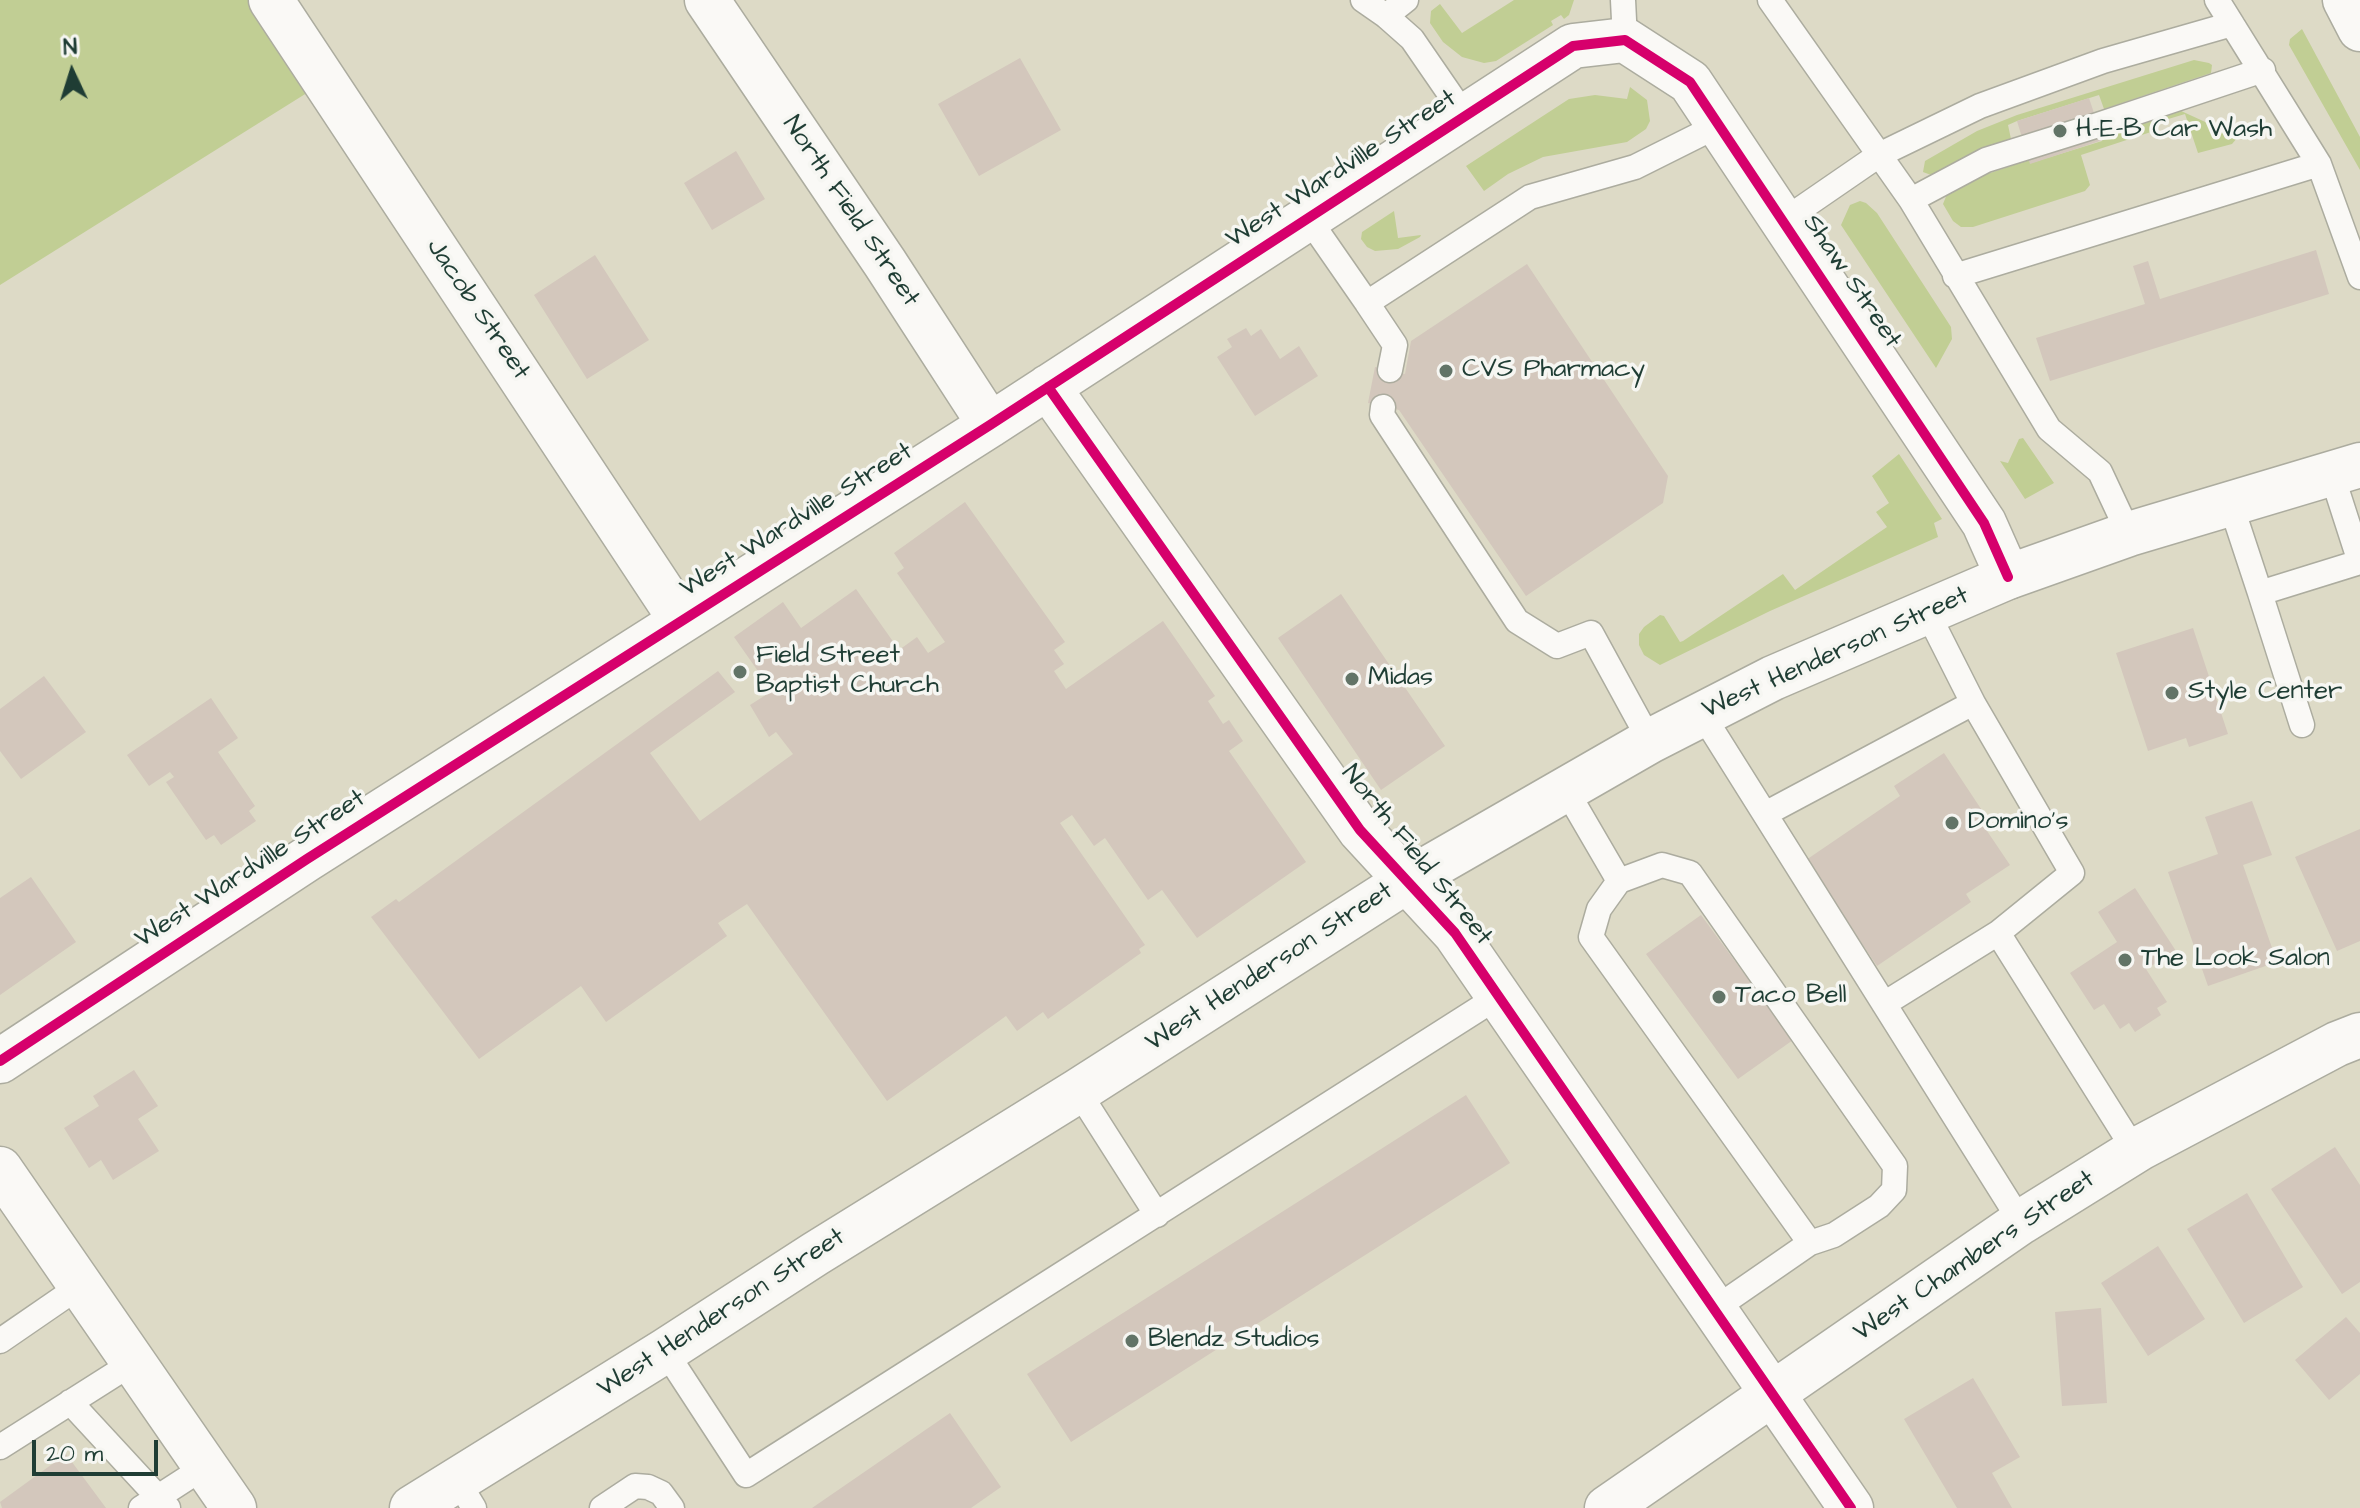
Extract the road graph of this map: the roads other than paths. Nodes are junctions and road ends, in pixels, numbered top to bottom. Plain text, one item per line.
1 (271, 0) edge
2 (707, 0) edge
3 (1363, 0) edge
4 (1406, 0) edge
5 (1770, 0) edge
6 (2217, 0) edge
7 (2345, 0) edge
8 (1386, 16) junction
9 (1624, 20) edge
10 (2232, 24) junction
11 (2360, 29) edge
12 (2263, 70) junction
13 (1465, 116) junction
14 (1719, 125) junction
15 (1879, 155) junction
16 (2319, 164) junction
17 (1911, 200) junction
18 (1308, 218) junction
19 (1783, 221) junction
20 (1955, 276) junction
21 (2360, 277) edge
22 (1367, 303) junction
23 (1390, 370) dead end
24 (1048, 387) junction
25 (1383, 407) dead end
26 (990, 425) junction
27 (2346, 468) edge
28 (2230, 502) junction
29 (2129, 534) junction
30 (2360, 562) edge
31 (2008, 577) junction
32 (2260, 593) junction
33 (1927, 612) junction
34 (681, 620) junction
35 (1973, 703) junction
36 (1702, 714) junction
37 (2302, 725) dead end
38 (1650, 741) junction
39 (1566, 790) junction
40 (1765, 814) junction
41 (1408, 880) junction
42 (1619, 881) junction
43 (1998, 933) junction
44 (1499, 996) junction
45 (1884, 1004) junction
46 (2360, 1035) edge
47 (0, 1061) edge
48 (1078, 1091) junction
49 (2135, 1151) junction
50 (0, 1169) edge
51 (1157, 1215) junction
52 (2021, 1222) junction
53 (1810, 1243) junction
54 (80, 1286) junction
55 (1716, 1308) junction
56 (0, 1341) edge
57 (665, 1351) junction
58 (134, 1362) junction
59 (1774, 1393) junction
60 (70, 1402) junction
61 (0, 1447) edge
62 (206, 1466) junction
63 (465, 1494) edge
64 (155, 1505) edge
65 (234, 1508) edge
66 (412, 1508) edge
67 (602, 1508) edge
68 (672, 1508) edge
69 (1607, 1508) edge
70 (1851, 1508) edge

1 - 34 street, Jacob Street
2 - 26 street, North Field Street
3 - 8 lane
4 - 8 lane
5 - 15 lane
6 - 10 lane
7 - 11 street
8 - 13 lane
9 - 13 street, West Wardville Street
9 - 14 street, Shaw Street
10 - 12 lane
10 - 15 lane
12 - 16 lane
12 - 17 lane
13 - 18 street, West Wardville Street
14 - 19 street, Shaw Street
14 - 22 lane
15 - 17 lane
15 - 19 lane
16 - 20 lane
16 - 21 lane
17 - 20 lane
18 - 22 lane
18 - 24 street, West Wardville Street
19 - 31 street, Shaw Street
20 - 29 lane
22 - 23 lane
24 - 26 street, West Wardville Street
24 - 41 street, North Field Street
25 - 38 lane
26 - 34 street, West Wardville Street
27 - 28 street, West Henderson Street
27 - 30 lane
28 - 29 street, West Henderson Street
28 - 32 lane
29 - 31 street, West Henderson Street
30 - 32 lane
31 - 33 street, West Henderson Street
32 - 37 lane
33 - 35 lane
33 - 36 street, West Henderson Street
34 - 47 street, West Wardville Street
35 - 40 lane
35 - 43 lane
36 - 38 street, West Henderson Street
36 - 40 lane
38 - 39 street, West Henderson Street
39 - 41 street, West Henderson Street
39 - 42 lane
40 - 45 lane
41 - 44 street, North Field Street
41 - 48 street, West Henderson Street
42 - 53 lane
42 - 53 lane
43 - 45 lane
43 - 49 lane
44 - 51 lane
44 - 55 street, North Field Street
45 - 52 lane
46 - 49 street, West Chambers Street
48 - 51 lane
48 - 57 street, West Henderson Street
49 - 52 street, West Chambers Street
50 - 54 street
51 - 57 lane
52 - 59 street, West Chambers Street
53 - 55 lane
54 - 56 lane
54 - 58 street
55 - 59 street, North Field Street
57 - 63 street, West Henderson Street
58 - 60 lane
58 - 62 street
59 - 69 street, West Chambers Street
59 - 70 street, North Field Street
60 - 61 lane
60 - 64 lane
62 - 64 lane
62 - 65 street
63 - 66 street, West Henderson Street
67 - 68 lane

